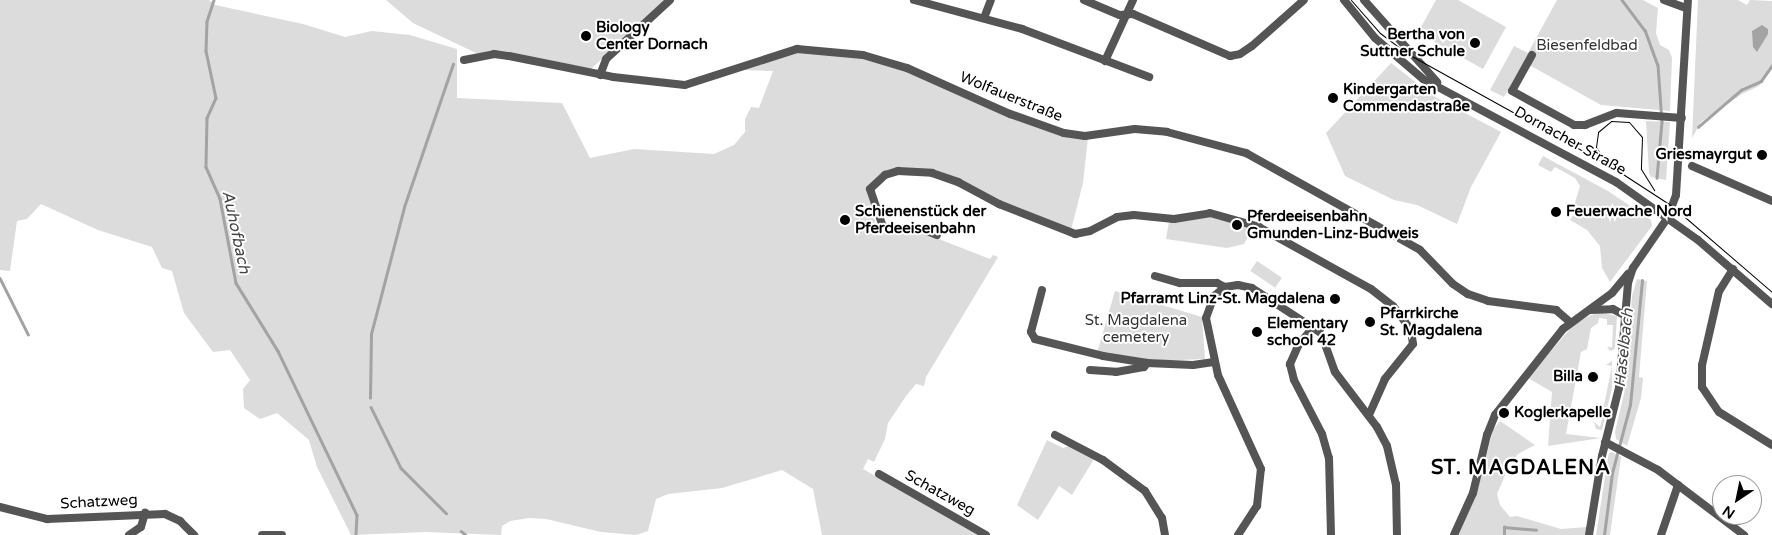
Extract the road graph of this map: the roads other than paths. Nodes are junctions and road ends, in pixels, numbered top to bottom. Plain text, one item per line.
1 (670, 0) edge
2 (914, 0) edge
3 (991, 0) edge
4 (1084, 0) edge
5 (1133, 0) edge
6 (1304, 0) edge
7 (1344, 0) edge
8 (1364, 0) edge
9 (1664, 0) edge
10 (1683, 0) edge
11 (1687, 4) edge
12 (1126, 15) junction
13 (984, 18) junction
14 (1405, 50) junction
15 (1532, 56) dead end
16 (1397, 58) junction
17 (464, 60) dead end
18 (1105, 61) junction
19 (600, 75) junction
20 (1149, 76) dead end
21 (1454, 96) junction
22 (1682, 118) junction
23 (1692, 166) dead end
24 (1772, 201) edge
25 (1668, 217) junction
26 (937, 235) dead end
27 (1633, 268) junction
28 (1733, 269) junction
29 (1155, 276) dead end
30 (1224, 288) junction
31 (1042, 290) dead end
32 (1772, 304) edge
33 (1590, 310) junction
34 (1624, 315) junction
35 (1570, 322) junction
36 (1314, 326) junction
37 (1214, 362) junction
38 (1146, 363) junction
39 (1090, 370) dead end
40 (1369, 415) junction
41 (1054, 435) dead end
42 (1605, 442) junction
43 (1772, 445) edge
44 (879, 474) dead end
45 (1678, 485) junction
46 (0, 507) edge
47 (145, 513) junction
48 (1394, 533) edge
49 (130, 535) edge
50 (194, 535) edge
51 (262, 535) edge
52 (282, 535) edge
53 (986, 535) edge
54 (1165, 535) edge
55 (1238, 535) edge
56 (1331, 535) edge
57 (1454, 535) edge
58 (1589, 535) edge
59 (1661, 535) edge
60 (1744, 535) edge

1 - 19 street
2 - 13 street
3 - 13 street
4 - 12 street
5 - 12 street
6 - 12 street
7 - 16 street, Dornacher Straße
8 - 14 street, Dornacher Straße
9 - 11 street
10 - 11 street
11 - 22 street
12 - 18 street
13 - 18 street
14 - 16 street
14 - 21 street, Dornacher Straße
15 - 22 street
16 - 21 street, Dornacher Straße
17 - 19 street, Wolfauerstraße
18 - 20 street
19 - 35 street, Wolfauerstraße
21 - 25 street, Dornacher Straße
22 - 25 street
23 - 24 street
25 - 27 street
25 - 28 street, Dornacher Straße
26 - 40 street
27 - 33 street
27 - 34 street
28 - 32 street, Dornacher Straße
28 - 43 street
29 - 30 street
30 - 36 street
30 - 37 street
31 - 38 street
33 - 34 street
33 - 35 street
34 - 42 street
35 - 57 street
36 - 40 street
36 - 56 street
37 - 38 street
37 - 55 street
38 - 39 street
40 - 48 street
41 - 54 street
42 - 45 street
42 - 58 street
44 - 53 street, Schatzweg
45 - 59 street
45 - 60 street
46 - 47 street, Schatzweg
47 - 49 street
47 - 50 street, Schatzweg
51 - 52 street

